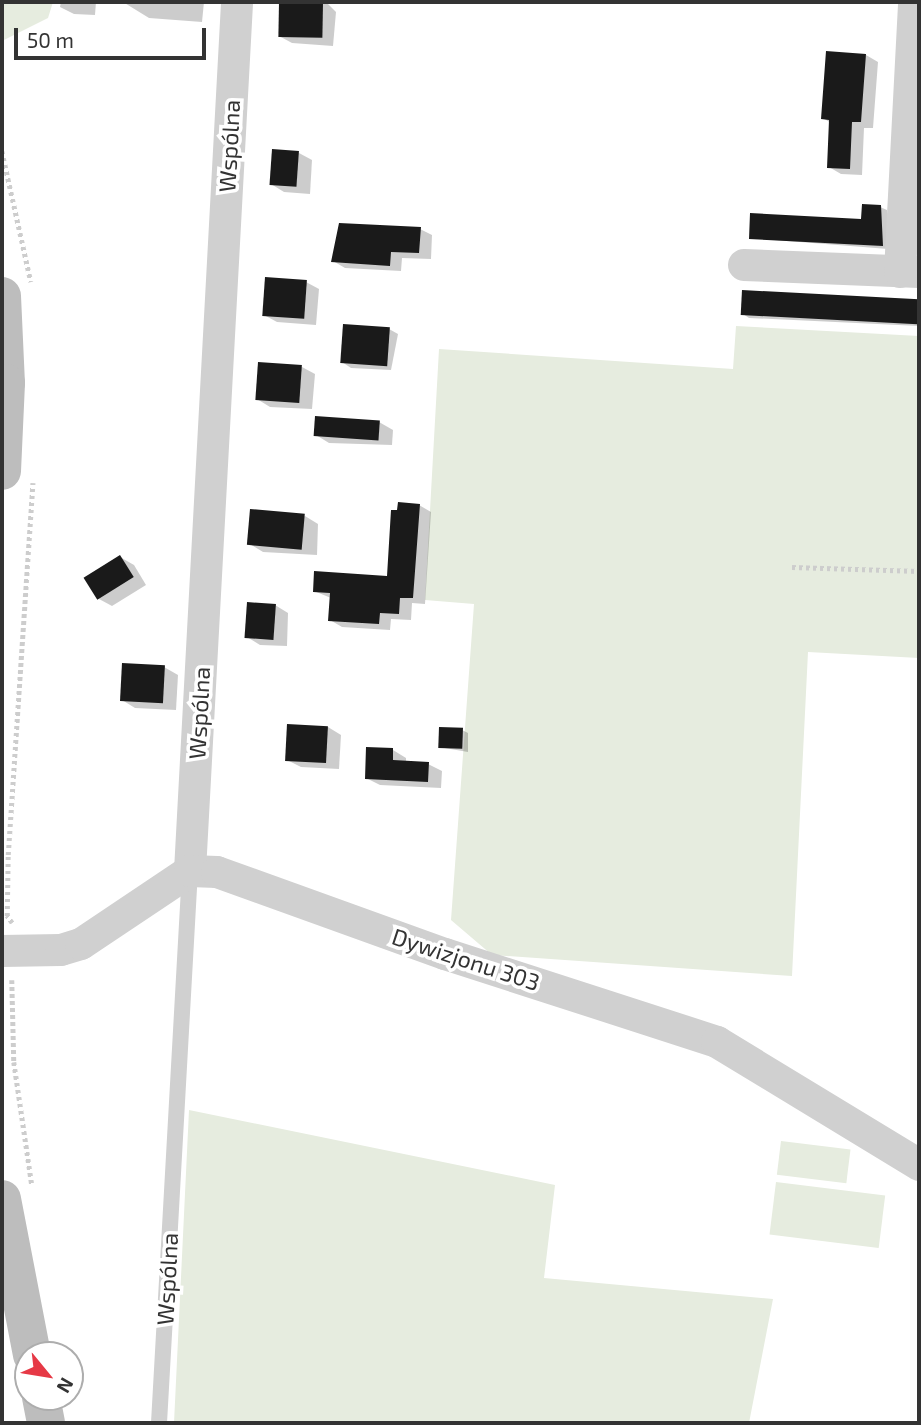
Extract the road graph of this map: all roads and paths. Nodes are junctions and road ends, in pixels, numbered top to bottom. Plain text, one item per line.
1 (237, 2) edge
2 (914, 2) edge
3 (2, 150) edge
4 (744, 265) dead end
5 (910, 272) edge
6 (17, 294) edge
7 (17, 475) edge
8 (792, 567) dead end
9 (919, 571) edge
10 (2, 855) edge
11 (8, 855) junction
12 (190, 872) junction
13 (12, 951) edge
14 (919, 1165) edge
15 (18, 1199) edge
16 (31, 1341) edge
17 (159, 1423) edge

1 - 12 street, Wspólna
2 - 5 street
3 - 6 path
4 - 5 street
6 - 7 main road
7 - 11 path
8 - 9 path
10 - 11 path
11 - 13 path
12 - 13 street
12 - 14 street, Dywizjonu 303
12 - 17 lane, Wspólna
13 - 15 path
15 - 16 main road

